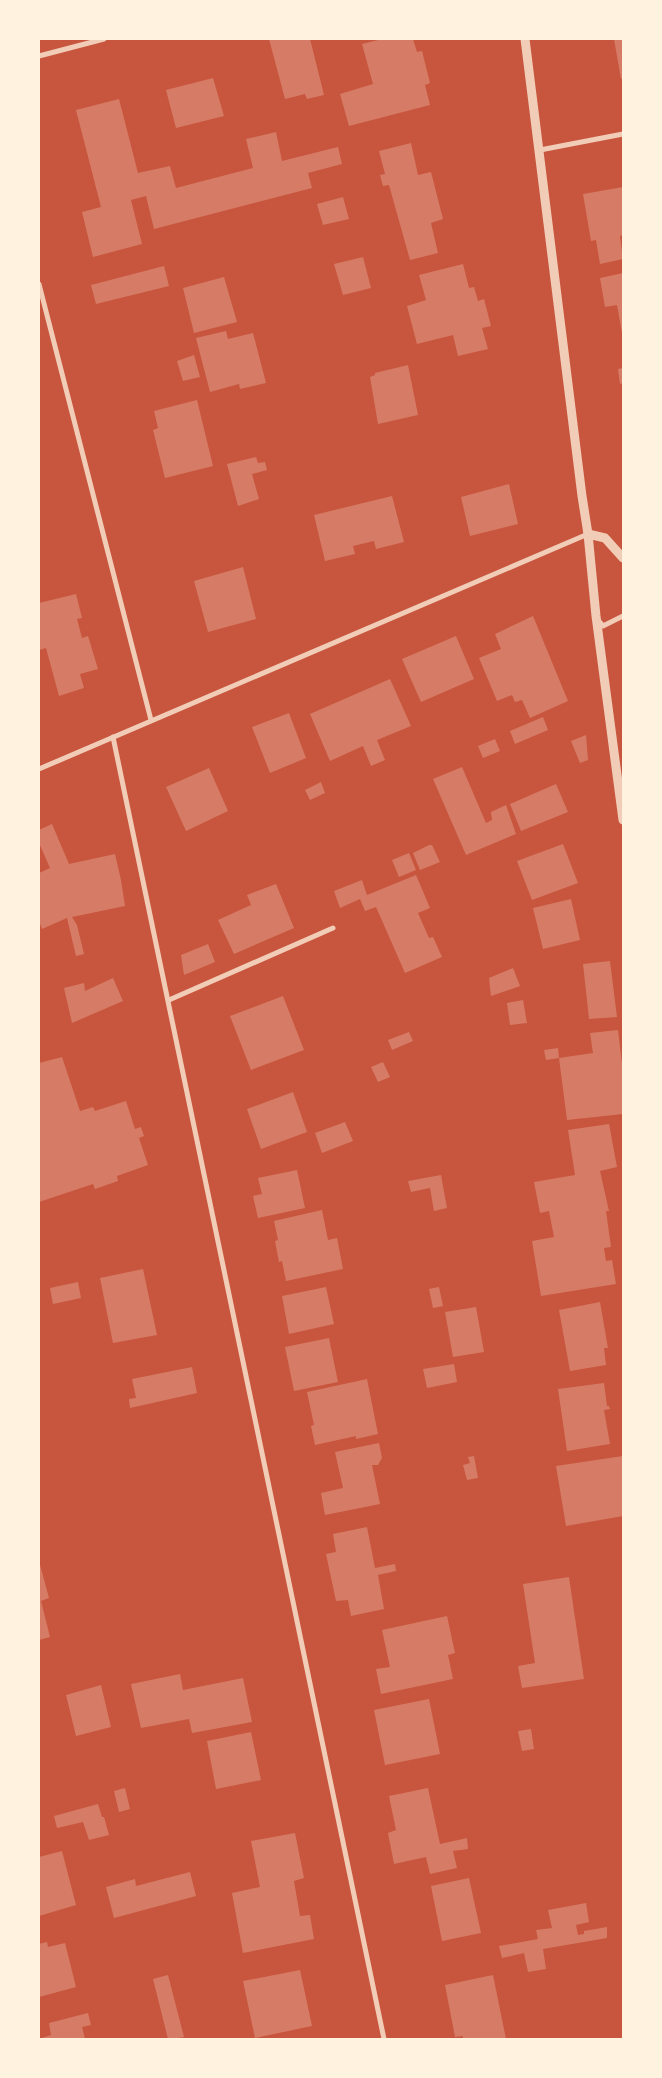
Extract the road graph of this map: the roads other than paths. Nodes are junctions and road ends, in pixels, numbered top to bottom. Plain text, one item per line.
1 (104, 39) edge
2 (525, 39) edge
3 (39, 56) edge
4 (623, 134) edge
5 (540, 150) junction
6 (39, 284) edge
7 (588, 534) junction
8 (623, 558) edge
9 (596, 616) junction
10 (623, 616) edge
11 (151, 720) junction
12 (114, 737) junction
13 (39, 769) edge
14 (623, 820) edge
15 (333, 928) dead end
16 (169, 1000) junction
17 (384, 2039) edge

1 - 3 street
2 - 5 street
4 - 5 street
5 - 7 street
6 - 11 street
7 - 8 street
7 - 9 street
7 - 11 street
9 - 10 street
9 - 14 street
11 - 12 street
12 - 13 street
12 - 16 street
15 - 16 street
16 - 17 street

